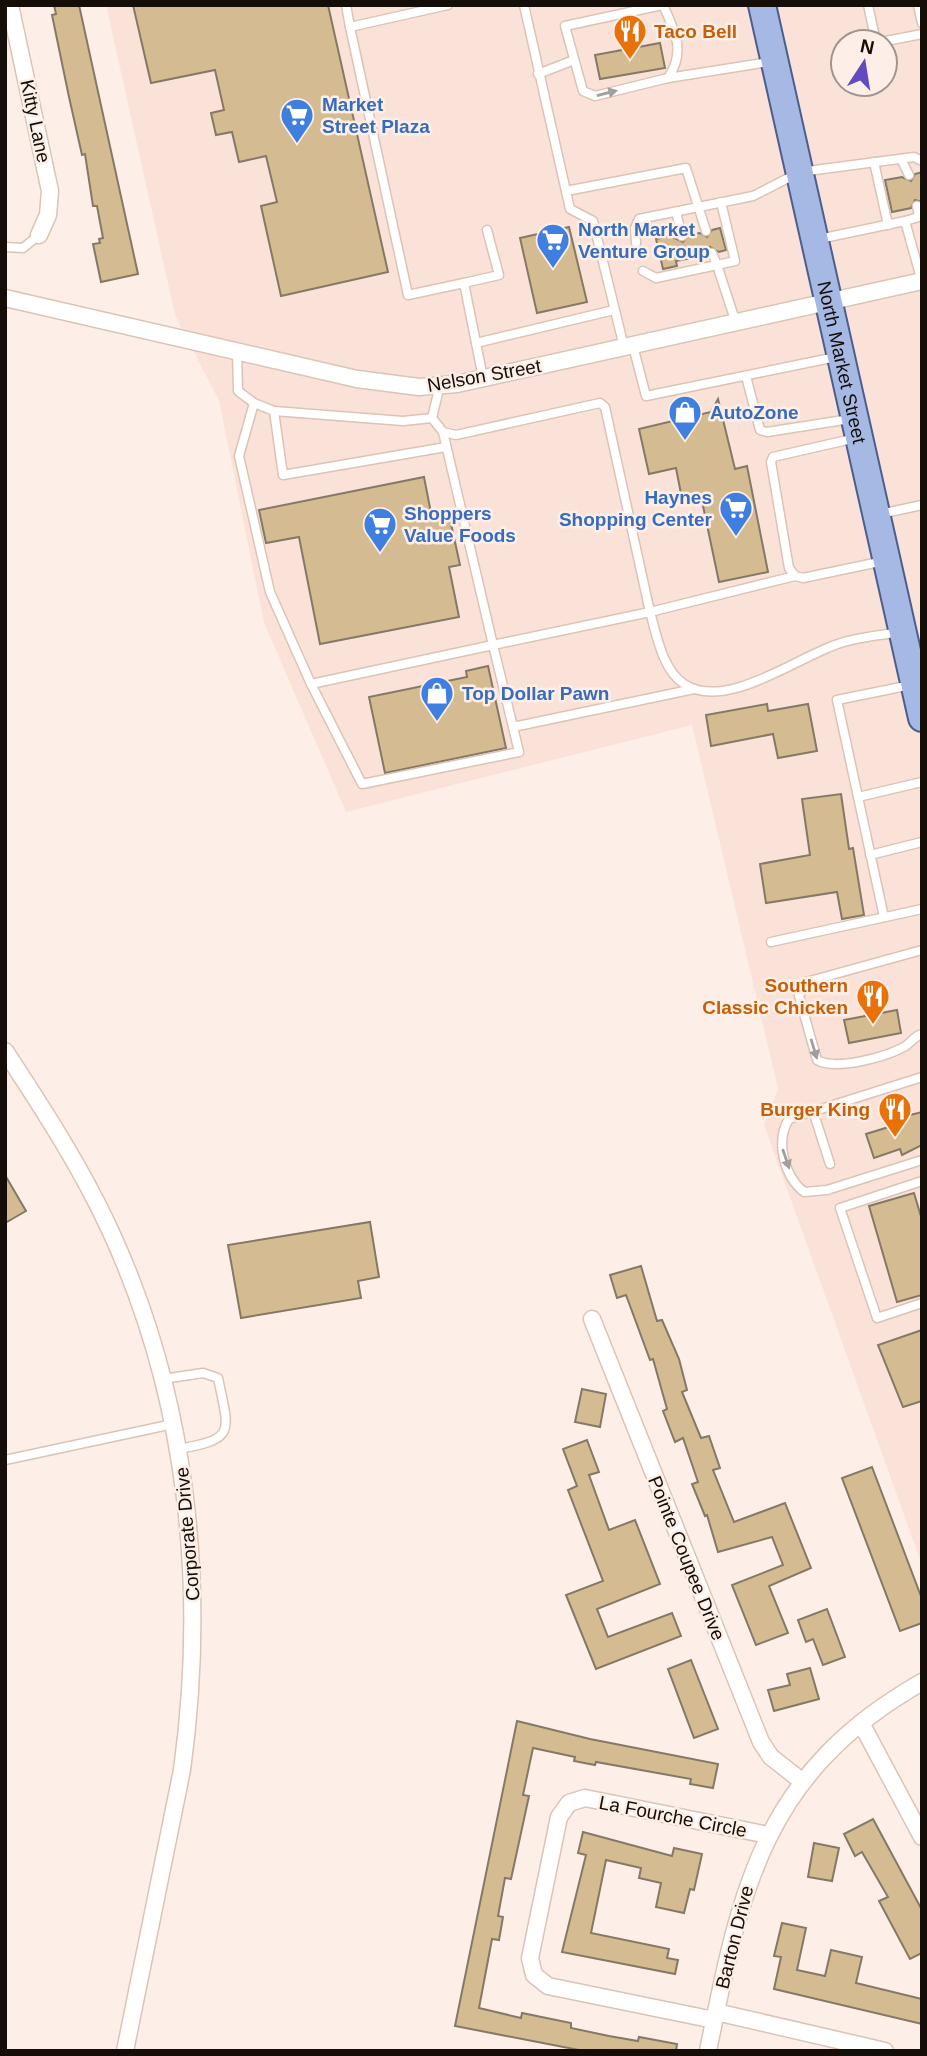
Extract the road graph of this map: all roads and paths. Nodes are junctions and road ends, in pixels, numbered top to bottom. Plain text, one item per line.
1 (10, 5) edge
2 (346, 5) edge
3 (449, 5) edge
4 (523, 5) edge
5 (663, 5) edge
6 (762, 5) edge
7 (868, 5) edge
8 (918, 5) edge
9 (922, 23) edge
10 (350, 27) junction
11 (873, 28) edge
12 (922, 34) edge
13 (899, 38) edge
14 (575, 60) junction
15 (774, 61) junction
16 (538, 74) junction
17 (668, 78) junction
18 (901, 159) junction
19 (922, 161) edge
20 (874, 162) junction
21 (800, 172) junction
22 (909, 175) dead end
23 (566, 191) junction
24 (721, 202) junction
25 (917, 206) dead end
26 (700, 207) junction
27 (676, 212) junction
28 (920, 216) edge
29 (905, 221) junction
30 (888, 225) junction
31 (488, 230) dead end
32 (706, 231) dead end
33 (39, 235) joint
34 (682, 236) dead end
35 (815, 240) junction
36 (636, 243) dead end
37 (5, 247) edge
38 (712, 253) dead end
39 (687, 259) dead end
40 (717, 265) junction
41 (643, 271) dead end
42 (689, 271) junction
43 (922, 281) edge
44 (464, 283) junction
45 (5, 298) edge
46 (829, 303) junction
47 (614, 310) junction
48 (736, 323) junction
49 (476, 343) junction
50 (628, 347) junction
51 (237, 352) junction
52 (841, 356) junction
53 (746, 376) junction
54 (483, 378) junction
55 (440, 385) junction
56 (254, 403) junction
57 (274, 411) junction
58 (432, 418) junction
59 (857, 428) junction
60 (443, 432) junction
61 (446, 447) junction
62 (922, 505) edge
63 (876, 515) junction
64 (886, 561) junction
65 (794, 576) junction
66 (650, 612) junction
67 (902, 631) junction
68 (493, 645) junction
69 (915, 671) edge
70 (311, 684) junction
71 (694, 689) junction
72 (922, 718) edge
73 (513, 727) junction
74 (922, 782) edge
75 (858, 797) junction
76 (922, 842) edge
77 (870, 855) junction
78 (922, 909) edge
79 (884, 917) junction
80 (772, 942) dead end
81 (922, 950) edge
82 (922, 1034) edge
83 (5, 1051) edge
84 (922, 1077) edge
85 (813, 1111) junction
86 (922, 1160) edge
87 (830, 1164) dead end
88 (922, 1181) edge
89 (922, 1303) edge
90 (592, 1318) dead end
91 (163, 1379) junction
92 (173, 1424) junction
93 (178, 1449) junction
94 (7, 1458) edge
95 (922, 1682) edge
96 (861, 1723) junction
97 (803, 1782) junction
98 (768, 1835) junction
99 (922, 1837) edge
100 (715, 2016) junction
101 (125, 2051) edge
102 (708, 2051) edge
103 (885, 2051) edge

1 - 33 street, Kitty Lane
2 - 10 lane
3 - 10 lane
4 - 16 lane
5 - 14 lane
5 - 17 lane
6 - 15 main road, North Market Street
7 - 11 lane
8 - 9 lane
10 - 44 lane
12 - 13 lane
14 - 16 lane
14 -> 17 lane
15 - 17 lane
15 - 21 main road, North Market Street
16 - 23 lane
18 - 19 lane
18 - 20 lane
18 - 22 lane
20 - 21 lane
20 - 30 lane
21 - 24 lane
21 - 35 main road, North Market Street
23 - 26 lane
23 - 47 lane
24 - 26 lane
24 - 40 lane
25 - 28 lane
26 - 27 lane
26 - 32 lane
27 - 34 lane
27 - 36 lane
28 - 29 lane
29 - 30 lane
29 - 43 lane
30 - 35 lane
31 - 44 lane
33 - 37 lane
35 - 46 main road, North Market Street
38 - 40 lane
39 - 42 lane
40 - 42 lane
40 - 48 lane
41 - 42 lane
43 - 46 street, Nelson Street
44 - 49 lane
45 - 51 street, Nelson Street
46 - 48 street, Nelson Street
46 - 52 main road, North Market Street
47 - 49 lane
47 - 50 lane
48 - 50 street, Nelson Street
49 - 54 lane
50 - 53 lane
50 - 54 street, Nelson Street
51 - 55 street, Nelson Street
51 - 56 lane
52 - 53 lane
52 - 59 main road, North Market Street
53 - 59 lane
54 - 55 street, Nelson Street
55 - 58 lane
56 - 57 lane
56 - 70 lane
57 - 58 lane
57 - 61 lane
58 - 60 lane
59 - 63 main road, North Market Street
59 - 65 lane
60 - 61 lane
60 - 66 lane
61 - 68 lane
62 - 63 lane
63 - 64 main road, North Market Street
64 - 65 lane
64 - 67 main road, North Market Street
65 - 66 lane
66 - 68 lane
66 - 71 lane
67 - 69 main road, North Market Street
67 - 71 lane
68 - 70 lane
68 - 73 lane
69 - 72 main road, North Market Street
69 - 75 lane
70 - 73 lane
71 - 73 lane
74 - 75 lane
75 - 77 lane
76 - 77 lane
77 - 79 lane
78 - 79 lane
79 - 80 lane
81 -> 82 lane
83 - 91 street, Corporate Drive
84 - 85 lane
85 -> 86 lane
85 - 87 lane
88 - 89 lane
90 - 97 street, Pointe Coupee Drive
91 - 92 street, Corporate Drive
91 - 93 lane
92 - 93 street, Corporate Drive
92 - 94 lane
93 - 101 street, Corporate Drive
95 - 96 street, Barton Drive
96 - 97 street, Barton Drive
96 - 99 street
97 - 98 street, Barton Drive
98 - 100 street, Barton Drive
98 - 100 street, La Fourche Circle
100 - 102 street, Barton Drive
100 - 103 street, La Fourche Circle

